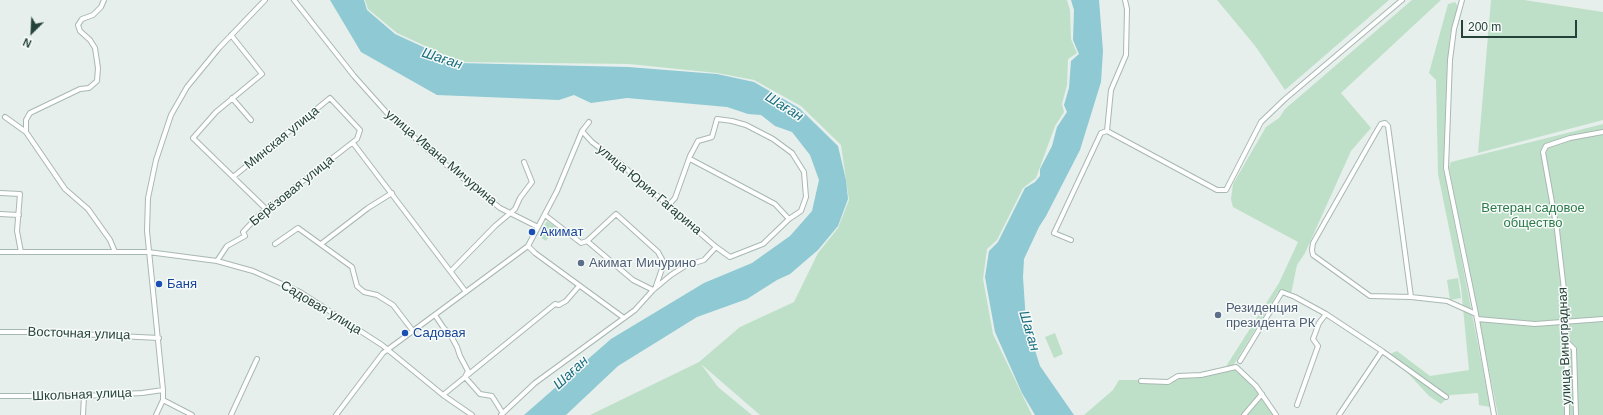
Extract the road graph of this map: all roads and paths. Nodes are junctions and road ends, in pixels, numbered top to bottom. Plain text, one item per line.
1 (104, 0) edge
2 (265, 0) edge
3 (294, 0) edge
4 (1125, 0) edge
5 (1402, 0) edge
6 (1462, 0) edge
7 (231, 35) junction
8 (232, 98) junction
9 (5, 117) dead end
10 (251, 120) dead end
11 (589, 122) dead end
12 (1108, 131) junction
13 (26, 132) junction
14 (582, 132) junction
15 (1603, 132) edge
16 (358, 139) joint
17 (352, 143) junction
18 (690, 159) junction
19 (524, 162) dead end
20 (233, 177) junction
21 (0, 193) edge
22 (392, 194) junction
23 (668, 206) junction
24 (267, 210) junction
25 (510, 213) junction
26 (0, 214) edge
27 (19, 215) junction
28 (545, 215) junction
29 (789, 219) junction
30 (538, 227) junction
31 (1071, 240) dead end
32 (586, 241) junction
33 (275, 244) dead end
34 (321, 244) junction
35 (528, 246) junction
36 (716, 247) junction
37 (0, 252) edge
38 (21, 252) junction
39 (115, 252) junction
40 (148, 252) junction
41 (217, 261) junction
42 (451, 271) junction
43 (580, 286) junction
44 (654, 288) junction
45 (466, 292) junction
46 (1411, 296) junction
47 (1326, 314) junction
48 (1476, 314) junction
49 (435, 315) junction
50 (624, 318) junction
51 (1603, 318) edge
52 (1477, 319) junction
53 (1566, 321) junction
54 (413, 331) junction
55 (0, 332) edge
56 (159, 338) junction
57 (1567, 342) junction
58 (388, 350) junction
59 (1382, 351) junction
60 (257, 359) dead end
61 (1240, 362) dead end
62 (465, 377) junction
63 (1141, 381) dead end
64 (163, 390) junction
65 (1262, 394) junction
66 (443, 395) junction
67 (0, 396) edge
68 (84, 396) junction
69 (1446, 397) dead end
70 (163, 400) junction
71 (1297, 405) dead end
72 (501, 414) edge
73 (83, 415) edge
74 (156, 415) edge
75 (192, 415) edge
76 (230, 415) edge
77 (336, 415) edge
78 (472, 415) edge
79 (1244, 415) edge
80 (1276, 415) edge
81 (1340, 415) edge
82 (1494, 415) edge
83 (1567, 415) edge
84 (1576, 415) edge

1 - 13 street
2 - 7 street
3 - 25 street, улица Ивана Мичурина
4 - 12 street
5 - 12 street
6 - 48 street
7 - 8 street
7 - 40 street
8 - 10 street
8 - 20 street
9 - 13 street
11 - 14 street
12 - 31 street
13 - 39 street
14 - 23 street, улица Юрия Гагарина
14 - 28 street
15 - 53 street, улица Виноградная
16 - 17 street, Берёзовая улица
16 - 20 street, Минская улица
17 - 22 street
17 - 24 street, Берёзовая улица
18 - 23 street
18 - 29 street
18 - 29 street
19 - 25 street
20 - 24 street
21 - 27 street
22 - 34 street
22 - 42 street
23 - 36 street, улица Юрия Гагарина
24 - 41 street, Берёзовая улица
25 - 30 street, улица Ивана Мичурина
25 - 42 street
26 - 27 street
27 - 38 street
28 - 30 street
28 - 32 street
29 - 36 street, улица Юрия Гагарина
30 - 35 street
32 - 44 street
32 - 44 street
33 - 34 street
34 - 54 street
35 - 43 street
35 - 45 street
36 - 44 street
37 - 38 street, Садовая улица
38 - 39 street, Садовая улица
39 - 40 street, Садовая улица
40 - 41 street, Садовая улица
40 - 56 street
41 - 58 street, Садовая улица
42 - 45 street
43 - 50 street
43 - 62 street
44 - 50 street
45 - 49 street
46 - 46 street
46 - 48 street
47 - 59 street
47 - 61 street
47 - 71 street
48 - 52 street
49 - 54 street
49 - 62 street
50 - 72 street
51 - 53 street
52 - 53 street
52 - 82 street
53 - 57 street, улица Виноградная
54 - 58 street
55 - 56 street, Восточная улица
56 - 64 street
57 - 83 street, улица Виноградная
57 - 84 street
58 - 66 street, Садовая улица
58 - 77 street
59 - 69 street
59 - 81 street
60 - 76 street
62 - 66 street
62 - 72 street
63 - 65 street
64 - 68 street, Школьная улица
64 - 70 street
65 - 79 street
65 - 80 street
66 - 78 street, Садовая улица
67 - 68 street, Школьная улица
68 - 73 street
70 - 74 street
70 - 75 street

